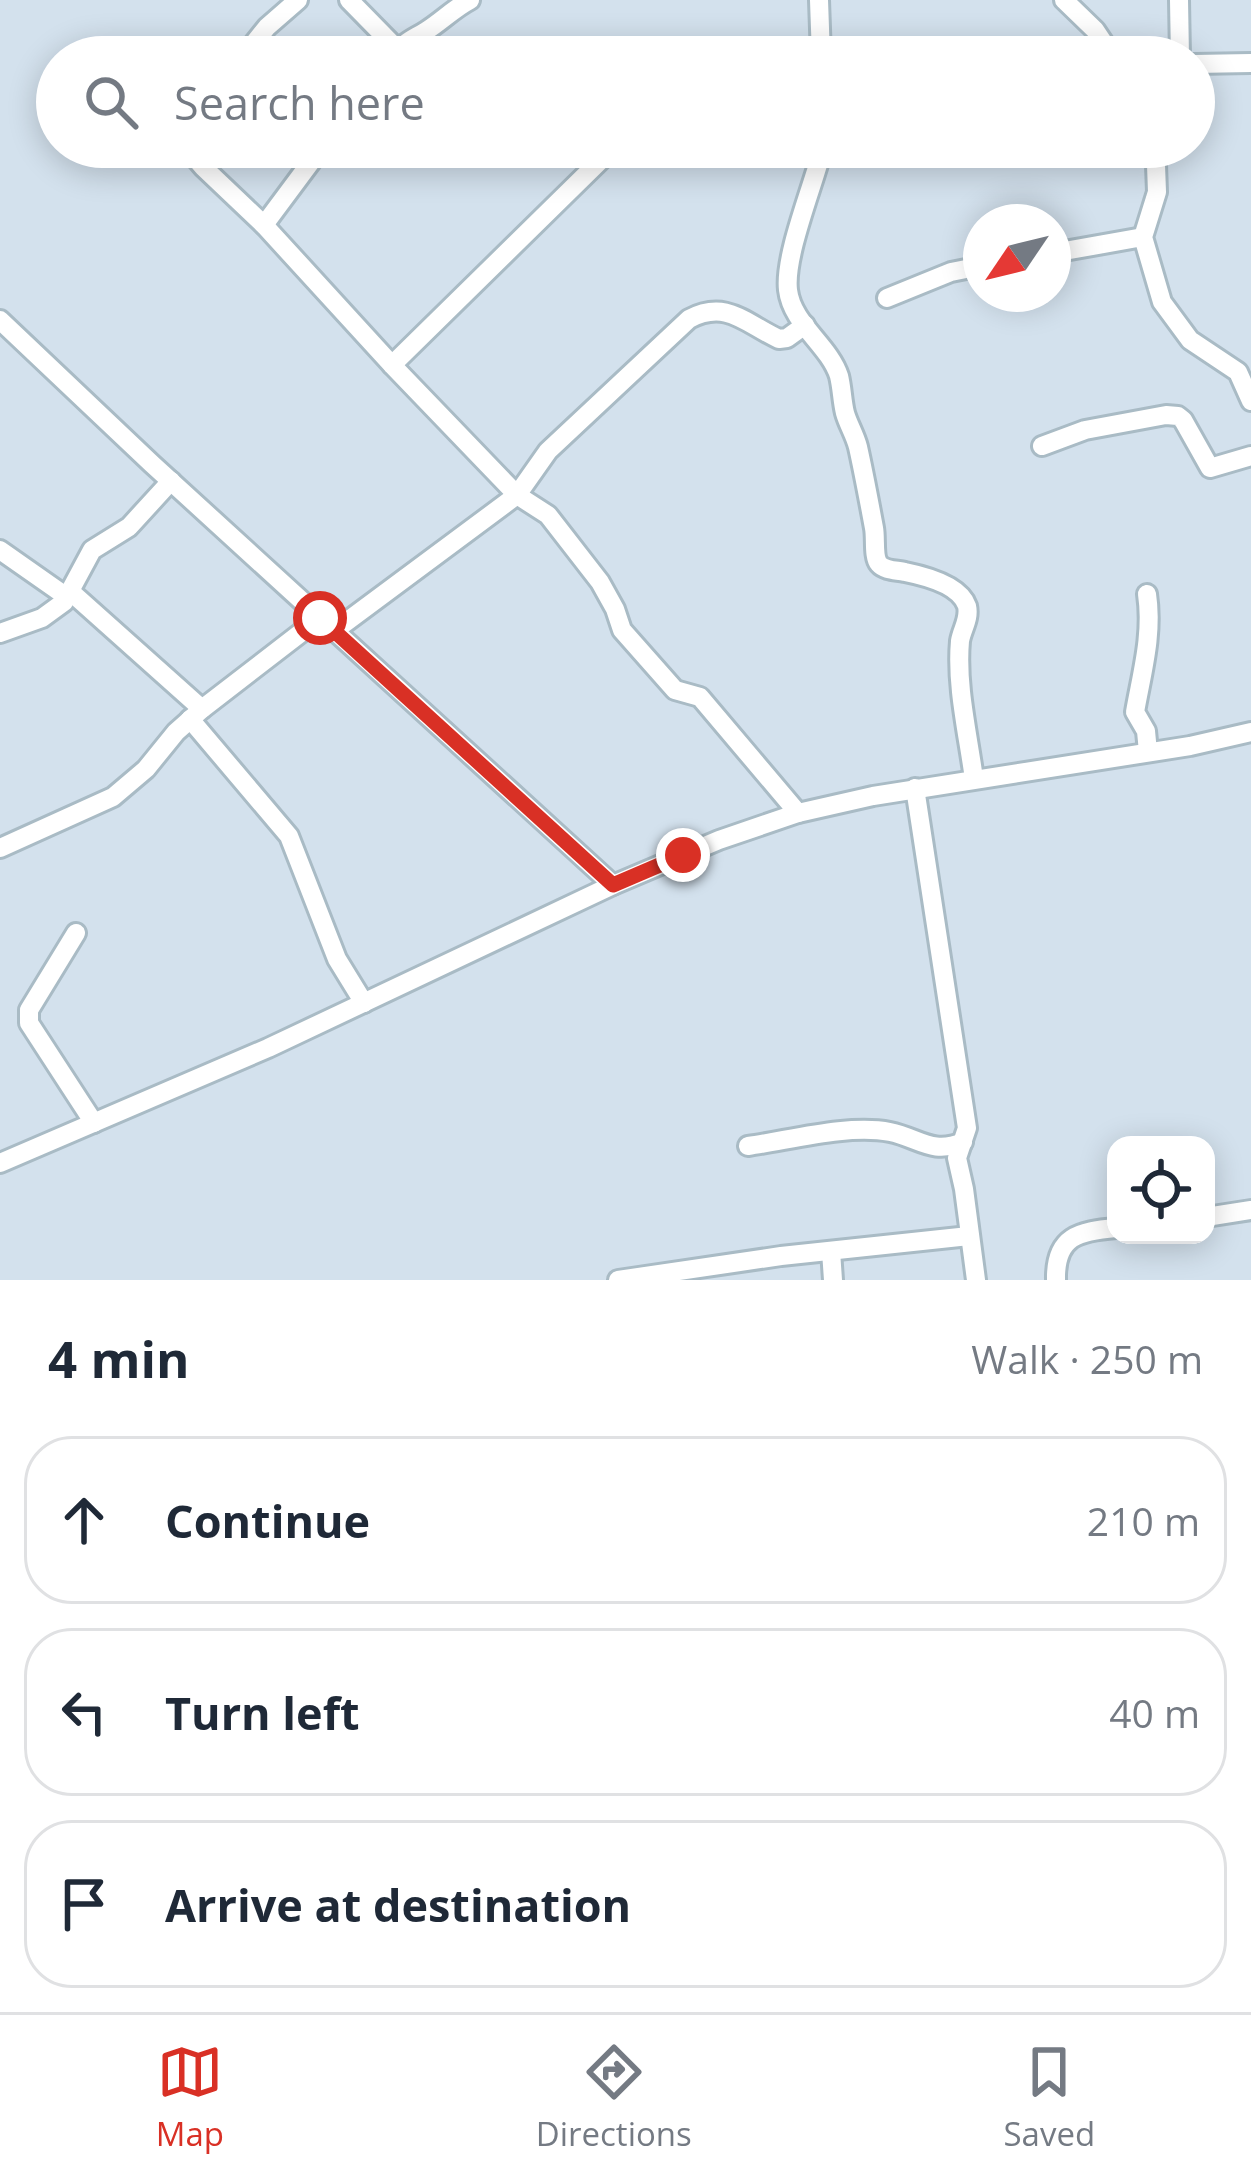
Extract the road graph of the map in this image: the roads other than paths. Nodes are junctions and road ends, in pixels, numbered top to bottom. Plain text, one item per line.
1 (298, 0) edge
2 (350, 0) edge
3 (470, 0) edge
4 (819, 0) edge
5 (1178, 0) edge
6 (1064, 2) edge
7 (259, 36) edge
8 (381, 36) edge
9 (412, 36) edge
10 (820, 36) edge
11 (1099, 36) edge
12 (1179, 36) edge
13 (1251, 63) edge
14 (1215, 64) edge
15 (204, 168) edge
16 (306, 168) edge
17 (593, 168) edge
18 (817, 168) edge
19 (1156, 168) edge
20 (264, 225) junction
21 (1143, 237) junction
22 (1071, 250) edge
23 (963, 270) edge
24 (887, 298) dead end
25 (0, 320) edge
26 (805, 326) junction
27 (392, 365) junction
28 (1251, 401) edge
29 (1042, 446) dead end
30 (1251, 456) edge
31 (171, 481) junction
32 (517, 495) junction
33 (0, 550) edge
34 (1147, 594) dead end
35 (69, 595) junction
36 (327, 624) junction
37 (0, 633) edge
38 (196, 714) junction
39 (1249, 738) edge
40 (1148, 752) junction
41 (974, 779) junction
42 (915, 788) junction
43 (798, 813) junction
44 (0, 848) edge
45 (613, 885) junction
46 (76, 933) dead end
47 (364, 1003) junction
48 (94, 1123) junction
49 (962, 1142) junction
50 (748, 1147) dead end
51 (1, 1160) edge
52 (1251, 1210) edge
53 (1215, 1216) edge
54 (1107, 1229) edge
55 (970, 1236) junction
56 (831, 1251) junction
57 (618, 1280) edge
58 (832, 1280) edge
59 (976, 1280) edge
60 (1056, 1280) edge

1 - 7 street
2 - 8 street
3 - 9 street
4 - 10 street
5 - 12 street
6 - 11 street
13 - 14 street
15 - 20 street
16 - 20 street
17 - 27 street
18 - 26 street
19 - 21 street
20 - 27 street
21 - 22 street
21 - 28 street
23 - 24 street
25 - 31 street
26 - 32 street
26 - 41 street
27 - 32 street
29 - 30 street
31 - 35 street
31 - 36 street
32 - 36 street
32 - 43 street
33 - 35 street
34 - 40 street
35 - 37 street
35 - 38 street
36 - 38 street
36 - 45 street
38 - 44 street
38 - 47 street
39 - 40 street
40 - 41 street
41 - 42 street
42 - 43 street
42 - 49 street
43 - 45 street
45 - 47 street
46 - 48 street
47 - 48 street
48 - 51 street
49 - 50 street
49 - 55 street
52 - 53 street
54 - 60 street
55 - 56 street
55 - 59 street
56 - 57 street
56 - 58 street

